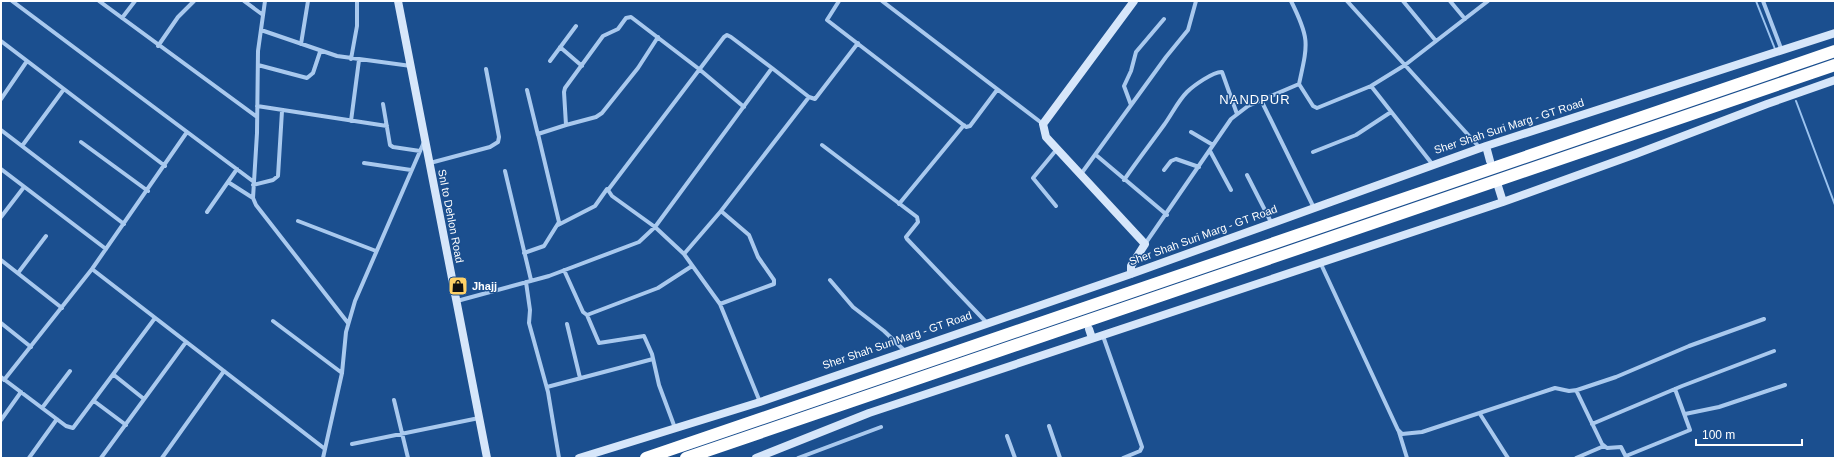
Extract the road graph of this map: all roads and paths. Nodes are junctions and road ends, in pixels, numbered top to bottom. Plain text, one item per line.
1 (12, 1) edge
2 (135, 1) edge
3 (194, 1) edge
4 (244, 1) edge
5 (265, 1) edge
6 (308, 1) edge
7 (357, 1) edge
8 (398, 1) edge
9 (839, 1) edge
10 (882, 1) edge
11 (1134, 1) edge
12 (1196, 1) edge
13 (1291, 1) edge
14 (1347, 1) edge
15 (1403, 1) edge
16 (1450, 1) edge
17 (1763, 1) edge
18 (101, 2) edge
19 (1486, 2) edge
20 (263, 15) junction
21 (122, 18) junction
22 (1164, 18) dead end
23 (1465, 19) junction
24 (576, 26) dead end
25 (261, 30) junction
26 (1835, 33) edge
27 (658, 37) junction
28 (1, 41) edge
29 (1436, 41) junction
30 (858, 43) junction
31 (301, 44) junction
32 (158, 46) junction
33 (560, 48) junction
34 (1782, 50) junction
35 (1835, 51) edge
36 (320, 52) junction
37 (351, 59) junction
38 (359, 60) junction
39 (27, 61) junction
40 (550, 61) dead end
41 (258, 65) junction
42 (1405, 65) junction
43 (1835, 65) edge
44 (411, 66) junction
45 (582, 66) junction
46 (772, 68) junction
47 (486, 69) dead end
48 (699, 69) junction
49 (1835, 80) edge
50 (1299, 84) junction
51 (1371, 86) junction
52 (64, 89) junction
53 (527, 90) dead end
54 (997, 90) junction
55 (809, 97) junction
56 (1, 99) edge
57 (1261, 100) junction
58 (383, 104) dead end
59 (1131, 105) junction
60 (257, 106) junction
61 (744, 107) junction
62 (282, 111) junction
63 (1391, 112) junction
64 (1237, 114) junction
65 (257, 116) junction
66 (351, 121) junction
67 (566, 124) junction
68 (1043, 124) junction
69 (964, 125) junction
70 (387, 126) junction
71 (1, 130) edge
72 (187, 132) junction
73 (1191, 132) dead end
74 (538, 135) junction
75 (425, 140) junction
76 (81, 142) dead end
77 (822, 144) dead end
78 (1213, 145) junction
79 (22, 146) junction
80 (1483, 147) junction
81 (1057, 149) junction
82 (420, 151) junction
83 (1210, 151) junction
84 (1313, 152) dead end
85 (1096, 156) junction
86 (1490, 161) dead end
87 (364, 163) dead end
88 (430, 163) junction
89 (1433, 165) junction
90 (166, 166) junction
91 (1199, 167) junction
92 (1, 169) edge
93 (237, 169) junction
94 (411, 170) junction
95 (1164, 170) dead end
96 (505, 171) dead end
97 (1081, 174) junction
98 (1247, 175) dead end
99 (1124, 180) junction
100 (228, 182) junction
101 (253, 183) junction
102 (1498, 186) dead end
103 (24, 187) junction
104 (608, 188) junction
105 (1231, 190) dead end
106 (148, 191) junction
107 (253, 198) junction
108 (1504, 202) junction
109 (899, 204) junction
110 (1056, 206) dead end
111 (1315, 209) junction
112 (207, 212) dead end
113 (721, 212) junction
114 (1167, 215) junction
115 (1, 217) edge
116 (298, 221) dead end
117 (124, 224) junction
118 (1272, 224) junction
119 (555, 227) junction
120 (654, 227) junction
121 (46, 236) dead end
122 (1146, 244) junction
123 (106, 249) junction
124 (376, 250) junction
125 (524, 253) junction
126 (684, 254) junction
127 (1, 260) edge
128 (1320, 262) junction
129 (692, 266) junction
130 (92, 270) junction
131 (564, 270) junction
132 (18, 273) junction
133 (1131, 274) junction
134 (830, 280) dead end
135 (528, 281) junction
136 (1077, 292) junction
137 (457, 301) junction
138 (1080, 301) dead end
139 (720, 304) junction
140 (62, 308) junction
141 (587, 315) junction
142 (155, 318) junction
143 (1764, 319) dead end
144 (272, 321) dead end
145 (348, 323) junction
146 (987, 323) junction
147 (1, 324) edge
148 (567, 324) dead end
149 (1090, 329) dead end
150 (1102, 335) junction
151 (1092, 338) junction
152 (186, 342) junction
153 (31, 347) junction
154 (1774, 351) dead end
155 (905, 352) junction
156 (653, 359) junction
157 (70, 371) dead end
158 (224, 371) junction
159 (342, 372) junction
160 (114, 375) junction
161 (580, 378) junction
162 (3, 379) edge
163 (1785, 385) dead end
164 (547, 386) junction
165 (1675, 389) junction
166 (1576, 390) junction
167 (21, 392) junction
168 (144, 399) junction
169 (394, 400) dead end
170 (94, 401) junction
171 (760, 402) junction
172 (42, 408) junction
173 (1480, 414) junction
174 (1684, 414) junction
175 (479, 418) junction
176 (1, 420) edge
177 (57, 420) junction
178 (126, 424) junction
179 (1592, 424) junction
180 (1049, 426) dead end
181 (881, 427) dead end
182 (675, 428) junction
183 (1399, 432) junction
184 (402, 433) junction
185 (1007, 436) dead end
186 (352, 444) dead end
187 (1604, 446) junction
188 (325, 449) junction
189 (1584, 456) edge
190 (1626, 457) edge
191 (29, 458) edge
192 (101, 458) edge
193 (162, 458) edge
194 (323, 458) edge
195 (408, 458) edge
196 (487, 458) edge
197 (559, 458) edge
198 (579, 458) edge
199 (646, 458) edge
200 (686, 458) edge
201 (756, 458) edge
202 (798, 458) edge
203 (1015, 458) edge
204 (1060, 458) edge
205 (1123, 458) edge
206 (1407, 458) edge
207 (1508, 458) edge
208 (1576, 458) edge

1 - 72 street
2 - 21 street
3 - 32 street
4 - 20 street
5 - 20 street
6 - 31 street
7 - 37 street
8 - 44 street, Snl to Dehlon Road
9 - 30 street
10 - 54 street
11 - 68 street
12 - 59 street
13 - 50 street
14 - 42 street
15 - 29 street
16 - 23 street
17 - 34 street
18 - 21 street
19 - 23 street
20 - 25 street
21 - 32 street
22 - 59 street
23 - 29 street
24 - 33 street
25 - 31 street
25 - 41 street
26 - 34 street, Sher Shah Suri Marg - GT Road
27 - 45 street
27 - 48 street
27 - 67 street
28 - 39 street
29 - 42 street
30 - 55 street
30 - 69 street
31 - 36 street
32 - 65 street
33 - 40 street
33 - 45 street
34 - 80 street, Sher Shah Suri Marg - GT Road
35 - 199 highway
36 - 37 street
36 - 41 street
37 - 38 street
38 - 44 street
38 - 66 street
39 - 52 street
39 - 56 street
41 - 60 street
42 - 51 street
42 - 80 street
43 - 200 highway
44 - 75 street, Snl to Dehlon Road
45 - 67 street
46 - 48 street
46 - 55 street
46 - 61 street
47 - 88 street
48 - 61 street
48 - 104 street
49 - 108 street
50 - 51 street
50 - 57 street
51 - 63 street
52 - 79 street
52 - 90 street
53 - 74 street
54 - 68 street
54 - 69 street
55 - 113 street
57 - 64 street
57 - 111 street
58 - 70 street
59 - 85 street
60 - 62 street
60 - 65 street
61 - 120 street
62 - 66 street
62 - 101 street
63 - 84 street
63 - 89 street
64 - 78 street
64 - 99 street
65 - 101 street
66 - 70 street
67 - 74 street
68 - 81 street
69 - 109 street
70 - 82 street
71 - 79 street
72 - 90 street
72 - 93 street
73 - 78 street
74 - 119 street
75 - 82 street
75 - 88 street, Snl to Dehlon Road
76 - 106 street
77 - 109 street
78 - 83 street
79 - 117 street
80 - 86 street
80 - 89 street, Sher Shah Suri Marg - GT Road
81 - 97 street
81 - 110 street
82 - 94 street
83 - 91 street
83 - 105 street
85 - 97 street
85 - 99 street
87 - 94 street
88 - 137 street, Snl to Dehlon Road
89 - 111 street, Sher Shah Suri Marg - GT Road
90 - 106 street
91 - 95 street
91 - 114 street
92 - 103 street
93 - 100 street
93 - 101 street
94 - 124 street
96 - 125 street
97 - 122 street
98 - 118 street
99 - 114 street
100 - 107 street
100 - 112 street
101 - 107 street
102 - 108 street
103 - 115 street
103 - 123 street
104 - 119 street
104 - 120 street
106 - 117 street
107 - 145 street
108 - 128 street
109 - 146 street
111 - 118 street, Sher Shah Suri Marg - GT Road
113 - 126 street
113 - 139 street
114 - 122 street
116 - 124 street
117 - 123 street
118 - 133 street, Sher Shah Suri Marg - GT Road
119 - 125 street
120 - 126 street
120 - 131 street
121 - 132 street
122 - 133 street
123 - 130 street
124 - 145 street
125 - 135 street
126 - 129 street
127 - 132 street
128 - 150 street
128 - 183 street
129 - 139 street
129 - 141 street
130 - 140 street
130 - 142 street
131 - 135 street
131 - 141 street
132 - 140 street
133 - 136 street, Sher Shah Suri Marg - GT Road
134 - 155 street
135 - 137 street
135 - 164 street
136 - 138 street
136 - 146 street, Sher Shah Suri Marg - GT Road
137 - 175 street, Snl to Dehlon Road
139 - 171 street
140 - 153 street
141 - 156 street
142 - 152 street
142 - 160 street
143 - 166 street
144 - 159 street
145 - 159 street
146 - 155 street, Sher Shah Suri Marg - GT Road
147 - 153 street
148 - 161 street
149 - 151 street
150 - 151 street
150 - 205 street
151 - 201 street
152 - 158 street
152 - 168 street
153 - 162 street
154 - 165 street
155 - 171 street, Sher Shah Suri Marg - GT Road
156 - 161 street
156 - 182 street
157 - 172 street
158 - 188 street
158 - 193 street
159 - 188 street
160 - 168 street
160 - 170 street
161 - 164 street
162 - 167 street
163 - 174 street
164 - 197 street
165 - 174 street
165 - 179 street
166 - 173 street
166 - 179 street
167 - 172 street
167 - 176 street
168 - 178 street
169 - 184 street
170 - 177 street
170 - 178 street
171 - 182 street, Sher Shah Suri Marg - GT Road
172 - 177 street
173 - 183 street
173 - 207 street
174 - 190 street
175 - 184 street
175 - 196 street, Snl to Dehlon Road
177 - 191 street
178 - 192 street
179 - 187 street
180 - 204 street
181 - 202 street
182 - 198 street, Sher Shah Suri Marg - GT Road
183 - 206 street
184 - 186 street
184 - 195 street
185 - 203 street
187 - 189 street
187 - 190 street
188 - 194 street
189 - 208 street

